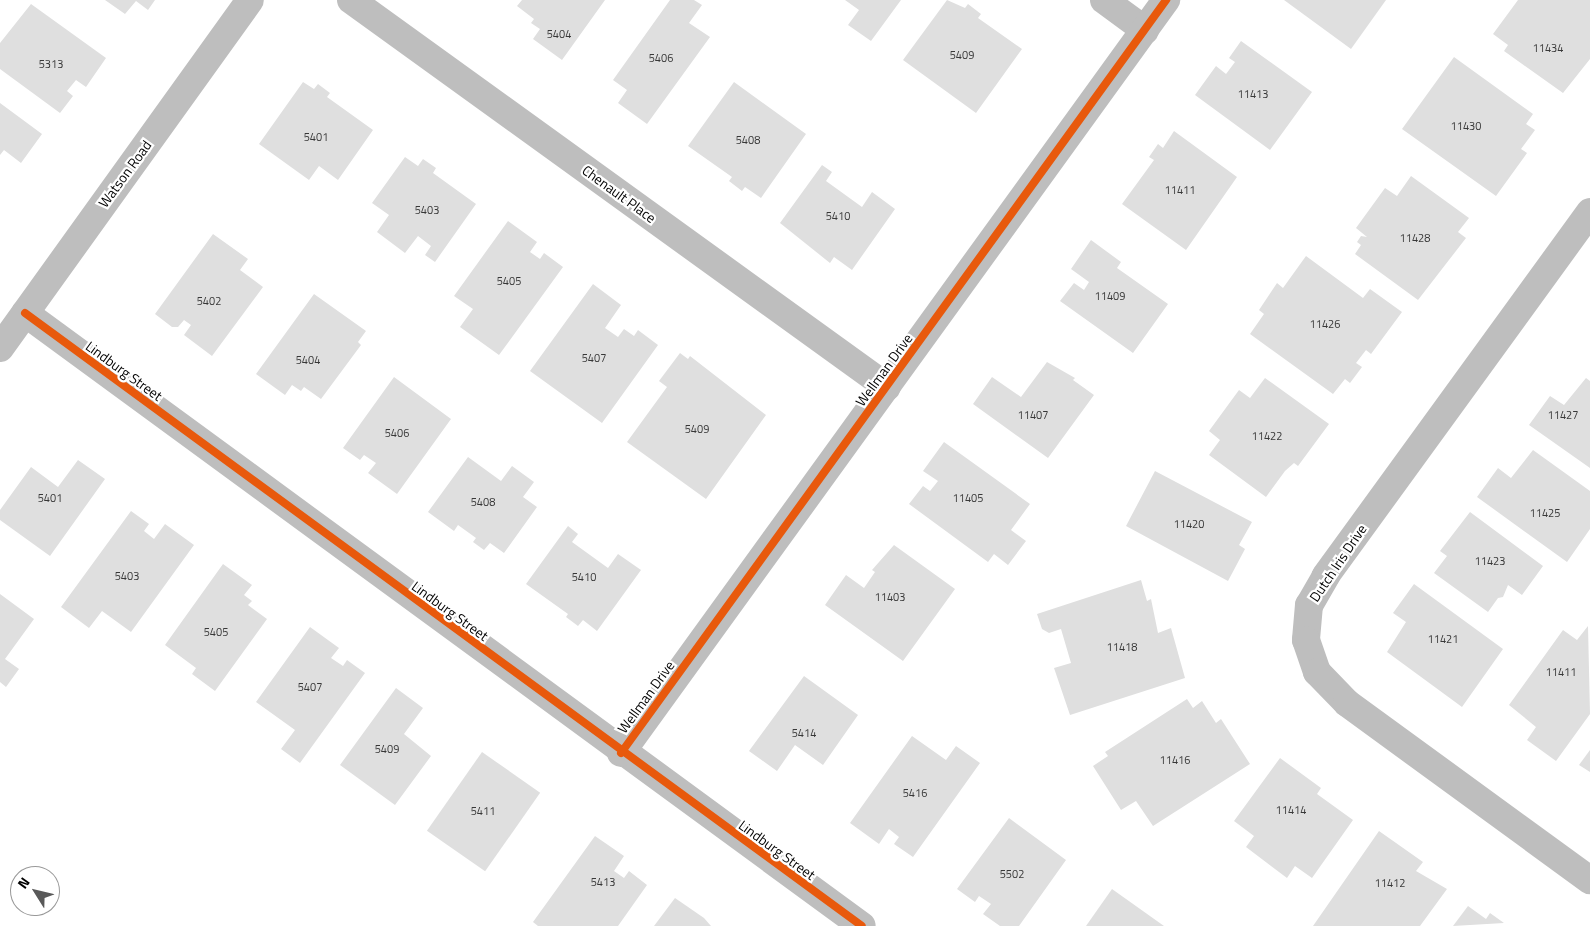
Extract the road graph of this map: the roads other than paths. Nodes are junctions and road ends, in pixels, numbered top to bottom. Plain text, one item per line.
1 (250, 0) edge
2 (350, 0) edge
3 (1104, 0) edge
4 (1166, 0) edge
5 (1145, 30) junction
6 (1590, 212) edge
7 (25, 313) junction
8 (0, 348) edge
9 (887, 387) junction
10 (621, 753) junction
11 (1590, 880) edge
12 (862, 926) edge

1 - 7 street, Watson Road
2 - 9 street, Chenault Place
3 - 5 street
4 - 5 street, Wellman Drive
5 - 9 street, Wellman Drive
6 - 11 street, Dutch Iris Drive
7 - 8 street, Watson Road
7 - 10 street, Lindburg Street
9 - 10 street, Wellman Drive
10 - 12 street, Lindburg Street

